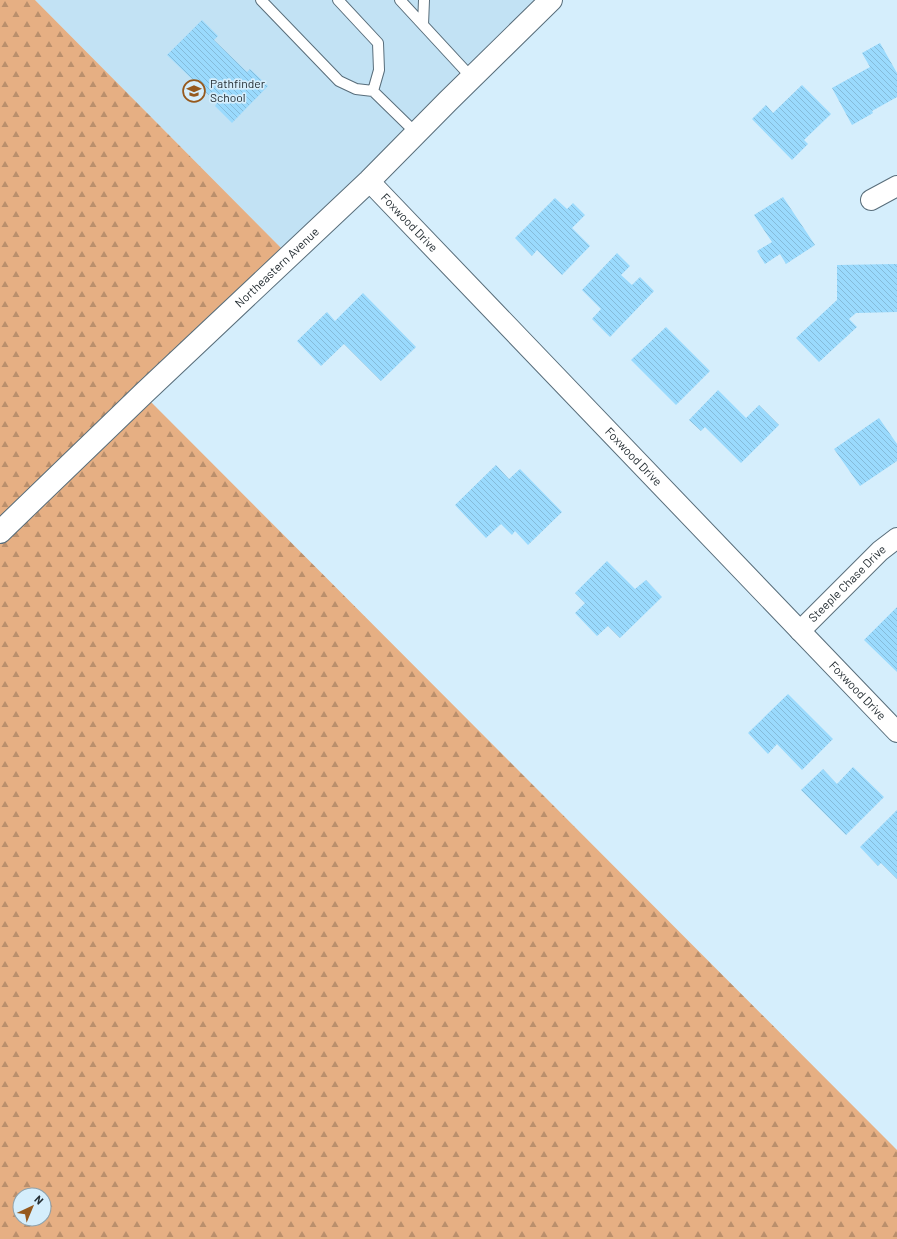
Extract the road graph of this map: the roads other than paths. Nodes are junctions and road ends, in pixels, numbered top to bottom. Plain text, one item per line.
1 (261, 0) edge
2 (338, 0) edge
3 (400, 0) edge
4 (424, 0) edge
5 (552, 0) edge
6 (423, 25) junction
7 (472, 78) junction
8 (373, 91) junction
9 (416, 133) junction
10 (369, 181) junction
11 (897, 186) edge
12 (871, 200) dead end
13 (0, 532) edge
14 (897, 538) edge
15 (800, 631) junction
16 (897, 732) edge

1 - 8 lane
2 - 8 lane
3 - 6 lane
4 - 6 lane
5 - 7 street, Northeastern Avenue
6 - 7 lane
7 - 9 street, Northeastern Avenue
8 - 9 lane
9 - 10 street, Northeastern Avenue
10 - 13 street, Northeastern Avenue
10 - 15 street, Foxwood Drive
11 - 12 street
14 - 15 street, Steeple Chase Drive
15 - 16 street, Foxwood Drive

